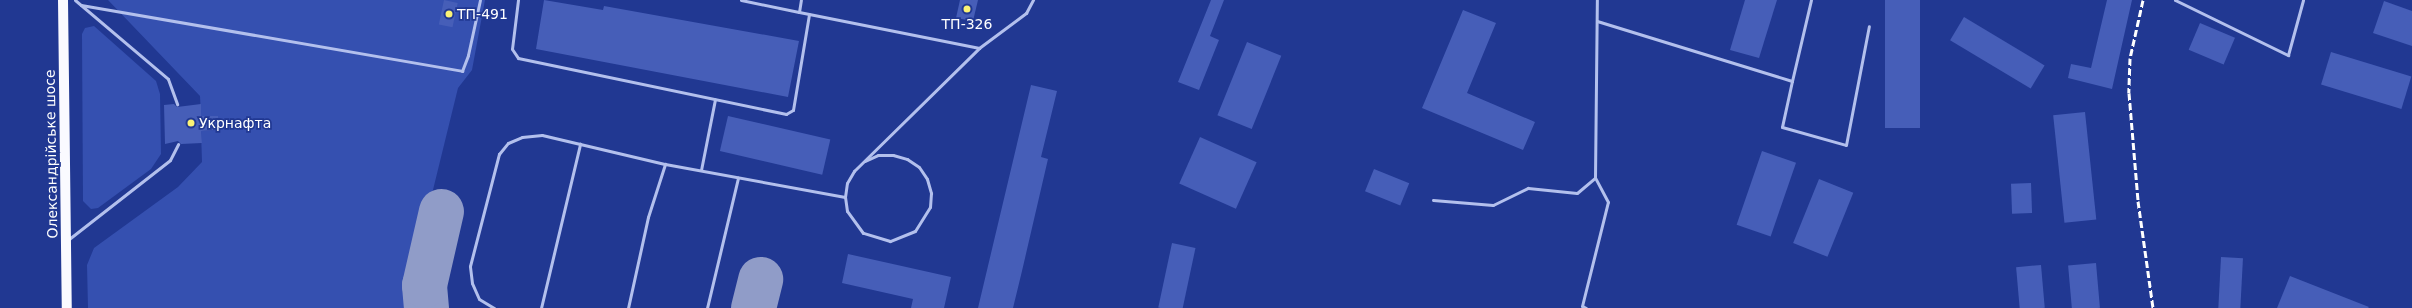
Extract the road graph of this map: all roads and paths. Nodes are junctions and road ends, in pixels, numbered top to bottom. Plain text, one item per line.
1 (62, 0) edge
2 (75, 0) edge
3 (480, 0) edge
4 (518, 0) edge
5 (740, 0) edge
6 (801, 0) edge
7 (1033, 0) edge
8 (1597, 0) edge
9 (1811, 0) edge
10 (2175, 0) edge
11 (2302, 0) edge
12 (81, 5) junction
13 (799, 12) junction
14 (809, 14) junction
15 (1597, 21) junction
16 (1869, 26) dead end
17 (979, 48) junction
18 (1792, 81) junction
19 (715, 99) junction
20 (177, 104) dead end
21 (178, 144) dead end
22 (580, 144) junction
23 (865, 161) junction
24 (665, 164) junction
25 (701, 170) junction
26 (738, 178) junction
27 (1595, 178) junction
28 (845, 198) junction
29 (1433, 200) dead end
30 (66, 241) junction
31 (66, 308) edge
32 (494, 308) edge
33 (541, 308) edge
34 (628, 308) edge
35 (707, 308) edge
36 (1586, 308) edge

1 - 30 main road, Олександрійське шосе
2 - 12 lane
3 - 12 lane
4 - 19 lane
5 - 13 lane
6 - 13 lane
7 - 17 lane
8 - 15 lane
9 - 18 lane
10 - 11 lane
12 - 20 lane
13 - 14 lane
14 - 17 lane
14 - 19 lane
15 - 18 lane
15 - 27 lane
16 - 18 lane
17 - 23 lane
19 - 25 lane
21 - 30 lane
22 - 24 lane
22 - 32 lane
22 - 33 lane
23 - 28 lane
23 - 28 lane
24 - 25 lane
24 - 34 lane
25 - 26 lane
26 - 28 lane
26 - 35 lane
27 - 29 lane
27 - 36 lane
30 - 31 main road, Олександрійське шосе

